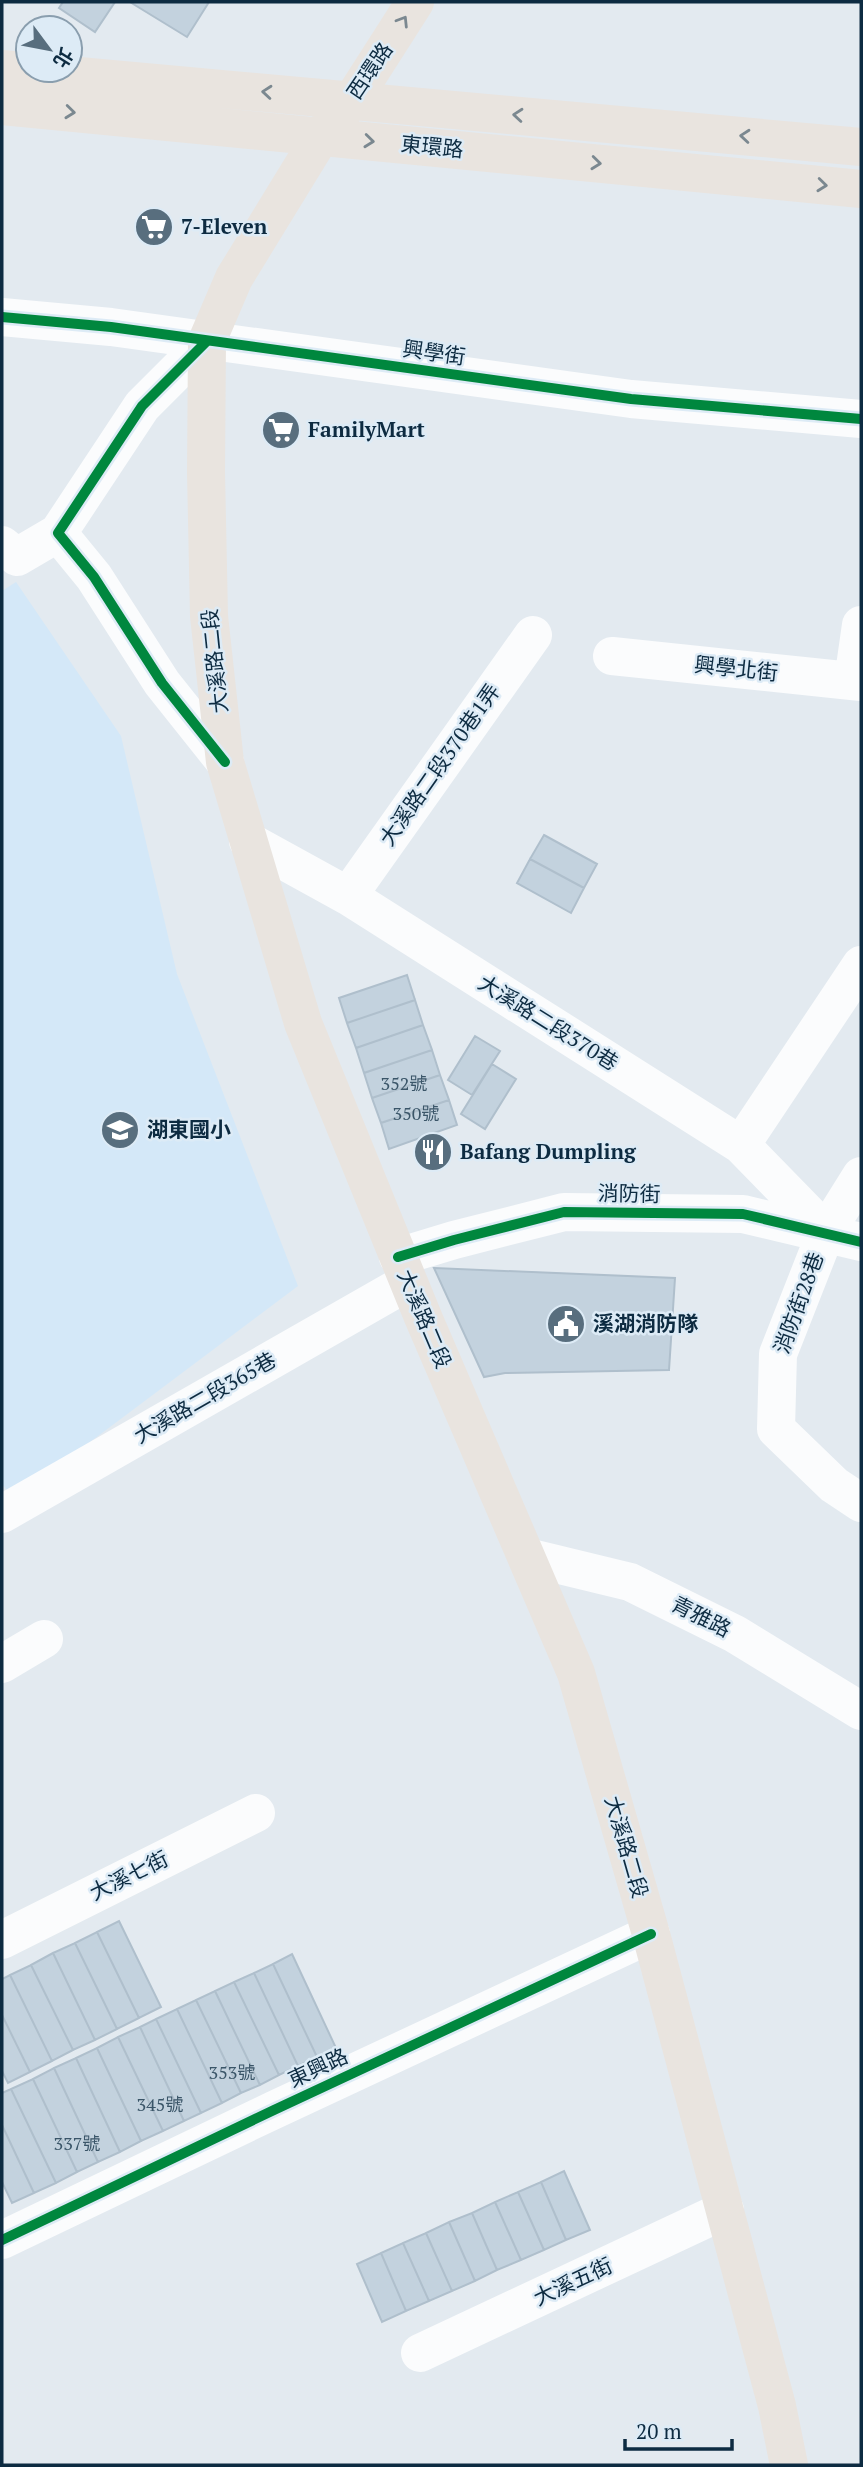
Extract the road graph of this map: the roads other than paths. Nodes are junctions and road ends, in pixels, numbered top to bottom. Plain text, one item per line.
1 (384, 2) edge
2 (415, 2) edge
3 (2, 69) edge
4 (338, 98) junction
5 (2, 106) edge
6 (321, 136) junction
7 (861, 147) edge
8 (861, 189) edge
9 (2, 317) edge
10 (207, 341) junction
11 (861, 419) edge
12 (58, 534) junction
13 (2, 545) edge
14 (861, 625) edge
15 (533, 635) dead end
16 (612, 656) dead end
17 (857, 682) edge
18 (225, 762) junction
19 (248, 841) junction
20 (348, 896) junction
21 (861, 965) edge
22 (741, 1145) junction
23 (861, 1176) edge
24 (843, 1237) edge
25 (403, 1270) junction
26 (861, 1503) edge
27 (2, 1514) edge
28 (527, 1557) junction
29 (44, 1639) dead end
30 (2, 1664) edge
31 (861, 1711) edge
32 (256, 1813) dead end
33 (651, 1934) junction
34 (2, 1940) edge
35 (725, 2210) junction
36 (3, 2238) edge
37 (420, 2353) dead end
38 (789, 2465) edge

1 - 4 main road, 西環路
4 -> 2 main road, 西環路
4 -> 3 main road, 東環路
4 - 6 main road, 西環路
7 -> 4 main road, 東環路
5 -> 6 main road, 東環路
6 -> 8 main road, 東環路
6 - 10 main road, 大溪路二段
9 - 10 street, 興學街
10 - 11 street, 興學街
10 - 12 street
10 - 18 main road, 大溪路二段
12 - 13 street
12 - 18 street
14 - 17 street
15 - 20 street, 大溪路二段370巷1弄
16 - 17 street, 興學北街
18 - 19 main road, 大溪路二段
19 - 20 street, 大溪路二段370巷
19 - 25 main road, 大溪路二段
20 - 22 street, 大溪路二段370巷
21 - 22 street
22 - 24 street, 大溪路二段370巷
23 - 24 street
24 - 25 street, 消防街
24 - 26 street, 消防街28巷
25 - 27 street, 大溪路二段365巷
25 - 28 main road, 大溪路二段
28 - 31 street, 青雅路
28 - 33 main road, 大溪路二段
29 - 30 street
32 - 34 street, 大溪七街
33 - 35 main road, 大溪路二段
33 - 36 street, 東興路
35 - 37 street, 大溪五街
35 - 38 main road, 大溪路二段

